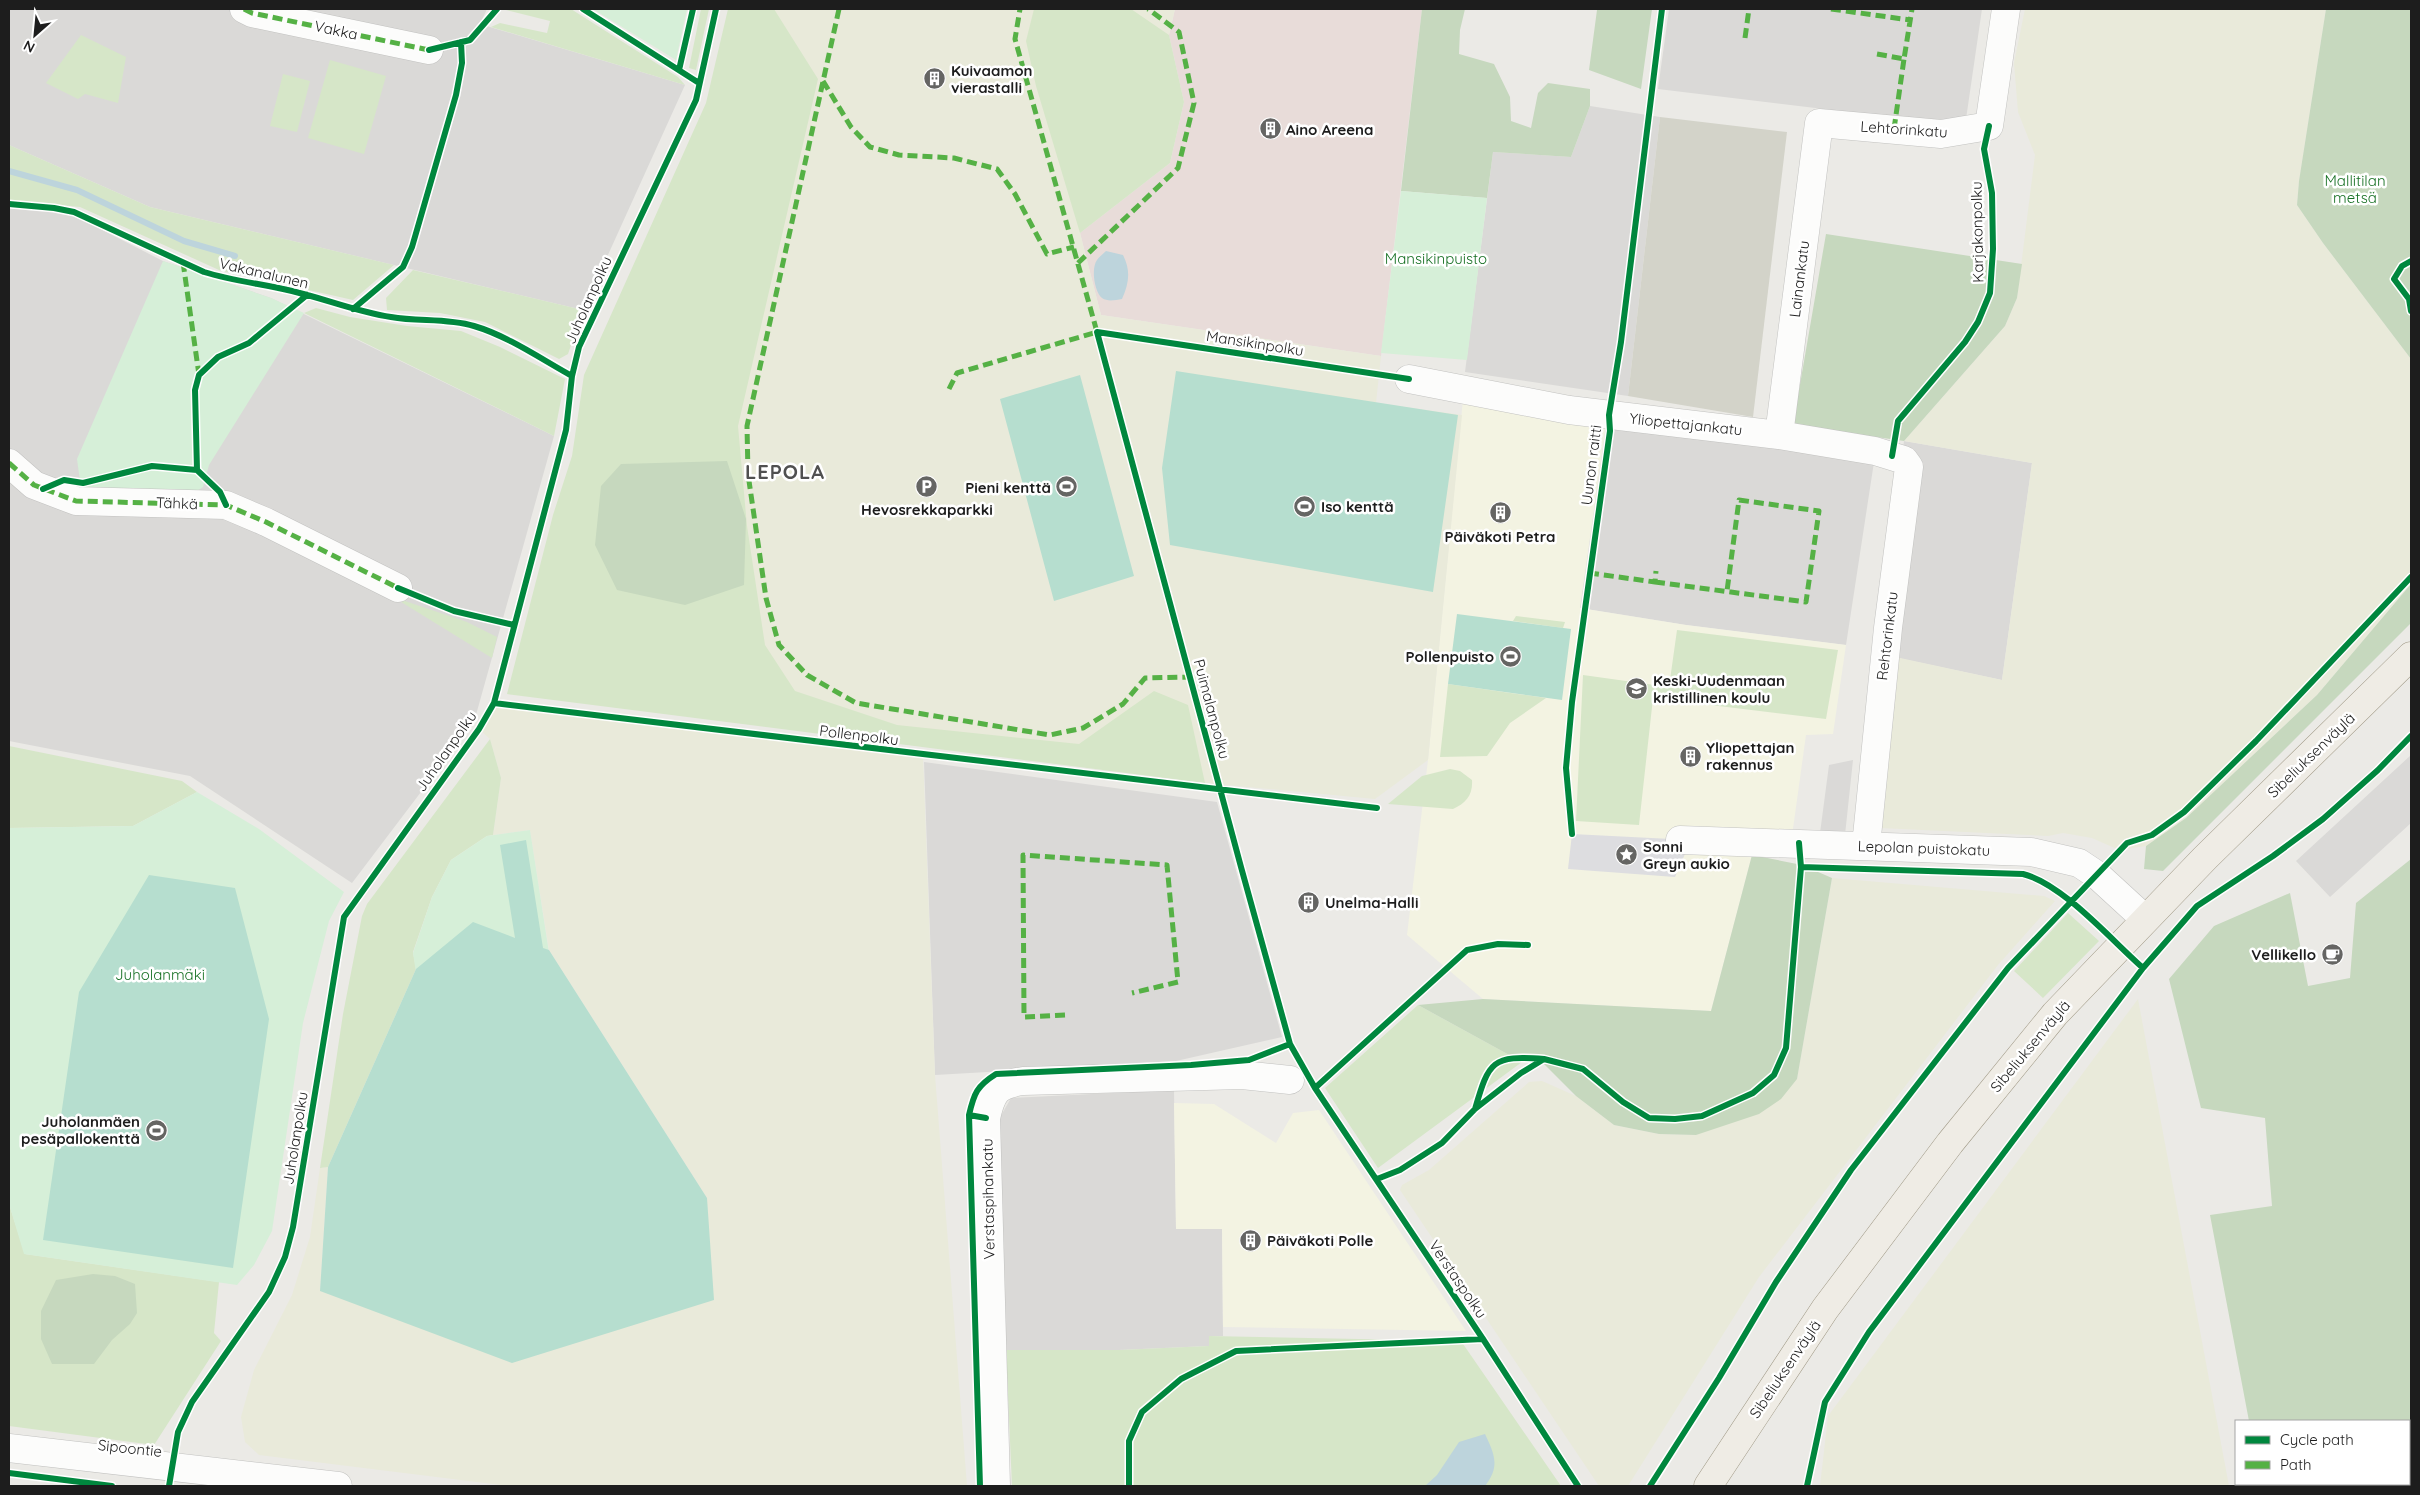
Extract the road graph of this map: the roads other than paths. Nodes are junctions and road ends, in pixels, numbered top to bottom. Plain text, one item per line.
1 (244, 9) edge
2 (2006, 9) edge
3 (429, 50) dead end
4 (1819, 123) joint
5 (1409, 379) dead end
6 (1779, 435) junction
7 (1875, 451) joint
8 (9, 463) edge
9 (398, 588) dead end
10 (2411, 656) edge
11 (1680, 840) dead end
12 (1866, 846) junction
13 (2145, 919) junction
14 (1290, 1080) dead end
15 (9, 1448) edge
16 (338, 1486) edge
17 (996, 1486) edge
18 (1708, 1486) edge

1 - 3 street, Vakka
2 - 4 street, Lehtorinkatu
4 - 6 street, Lainankatu
5 - 6 street, Yliopettajankatu
6 - 7 street, Yliopettajankatu
7 - 12 street, Rehtorinkatu
8 - 9 street, Tähkä
10 - 13 main road, Sibeliuksenväylä
11 - 12 street, Lepolan puistokatu
12 - 13 street, Lepolan puistokatu
13 - 18 main road, Sibeliuksenväylä
14 - 17 street, Verstaspihankatu
15 - 16 street, Sipoontie

